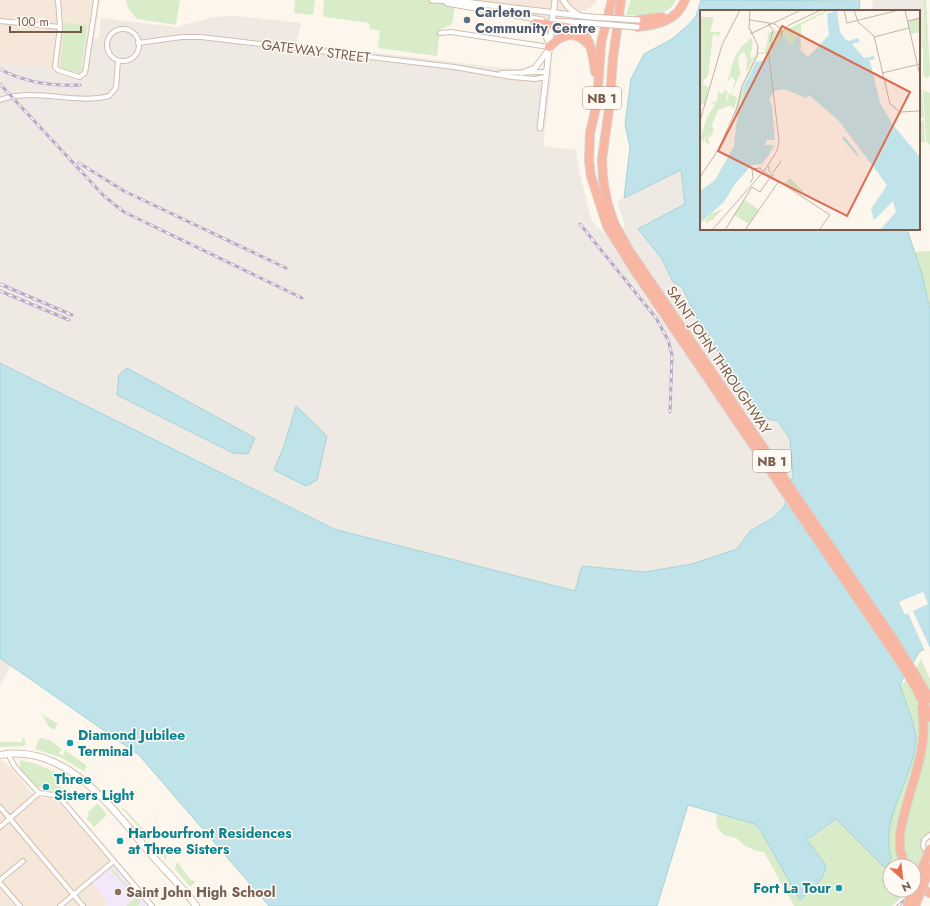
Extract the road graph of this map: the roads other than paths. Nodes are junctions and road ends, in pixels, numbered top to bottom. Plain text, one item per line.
1 (58, 0) edge
2 (96, 0) edge
3 (437, 0) edge
4 (556, 0) edge
5 (563, 0) edge
6 (612, 0) edge
7 (621, 0) edge
8 (628, 0) edge
9 (679, 0) edge
10 (685, 0) edge
11 (494, 3) edge
12 (492, 12) junction
13 (501, 14) junction
14 (553, 14) junction
15 (581, 16) junction
16 (589, 20) junction
17 (0, 21) edge
18 (535, 23) junction
19 (552, 23) junction
20 (637, 24) junction
21 (60, 27) junction
22 (440, 33) dead end
23 (616, 33) junction
24 (138, 43) junction
25 (550, 45) junction
26 (592, 52) junction
27 (118, 61) junction
28 (494, 73) junction
29 (522, 73) junction
30 (546, 74) junction
31 (0, 100) edge
32 (540, 128) dead end
33 (590, 133) junction
34 (596, 196) junction
35 (610, 224) junction
36 (918, 692) junction
37 (930, 699) edge
38 (930, 717) edge
39 (8, 754) junction
40 (0, 755) edge
41 (40, 793) junction
42 (0, 807) edge
43 (10, 818) junction
44 (0, 827) edge
45 (930, 835) edge
46 (930, 849) edge
47 (930, 854) edge
48 (903, 858) edge
49 (23, 860) dead end
50 (114, 861) junction
51 (930, 868) edge
52 (0, 883) edge
53 (922, 886) edge
54 (930, 893) edge
55 (74, 895) junction
56 (196, 905) edge
57 (20, 906) edge
58 (60, 906) edge
59 (83, 906) edge
60 (152, 906) edge
61 (907, 906) edge
62 (915, 906) edge

1 - 21 street
2 - 21 street
3 - 11 street
3 - 12 street
4 - 14 street
5 - 15 street
6 - 33 highway, SAINT JOHN THROUGHWAY / NB 1
6 - 34 highway, SAINT JOHN THROUGHWAY / NB 1
7 - 23 highway, SAINT JOHN THROUGHWAY / NB 1
8 - 23 highway
9 - 20 highway
10 - 20 highway
11 - 12 street
11 - 14 street
12 - 13 street
13 - 18 street
13 - 19 street
14 - 15 street
14 - 19 street
15 - 16 street
16 - 19 street
16 - 20 street, bridge
17 - 21 street
18 - 19 highway
18 - 25 street
19 - 25 street
19 - 26 highway
22 - 25 street
23 - 35 highway, SAINT JOHN THROUGHWAY / NB 1
24 - 27 street
24 - 27 street
24 - 28 street, GATEWAY STREET
25 - 26 highway
25 - 29 street
25 - 30 street
26 - 33 highway
27 - 31 street
28 - 29 street, GATEWAY STREET
28 - 30 street, GATEWAY STREET
29 - 30 street, GATEWAY STREET
30 - 32 street
33 - 34 highway, SAINT JOHN THROUGHWAY / NB 1
34 - 35 highway, SAINT JOHN THROUGHWAY / NB 1
35 - 36 highway, SAINT JOHN THROUGHWAY / NB 1
35 - 37 highway, SAINT JOHN THROUGHWAY / NB 1
36 - 38 highway, SAINT JOHN THROUGHWAY / NB 1
36 - 48 highway
39 - 40 main road
39 - 41 street
39 - 56 main road
41 - 43 street
41 - 50 street
42 - 43 street
43 - 44 street
43 - 55 street
45 - 47 street
46 - 61 highway, bridge
49 - 52 street
50 - 55 street
50 - 60 street
51 - 62 highway, bridge
52 - 57 street
53 - 54 highway, bridge
55 - 58 street
55 - 59 street

